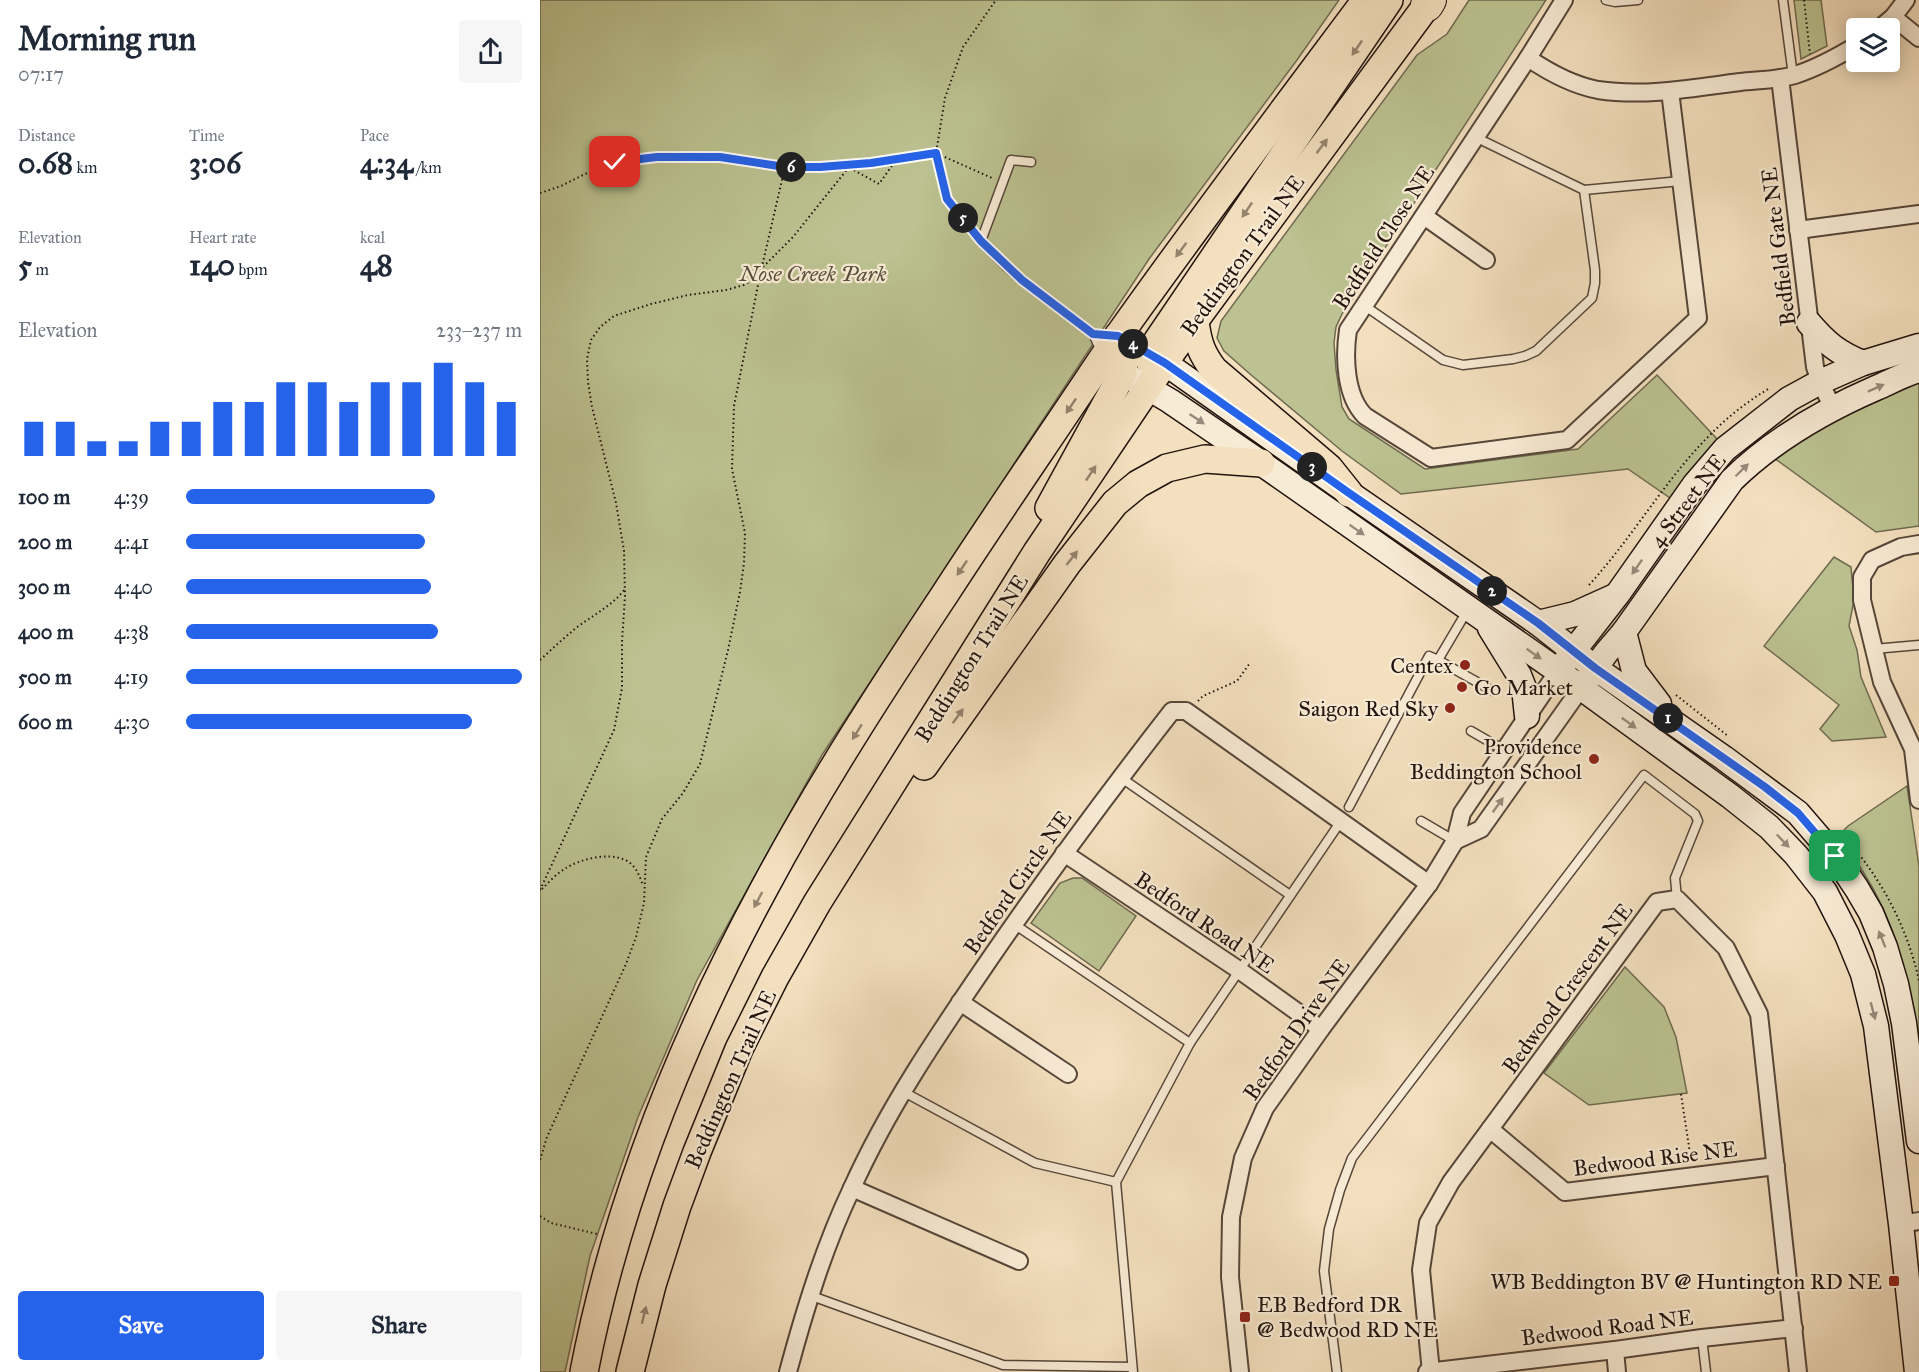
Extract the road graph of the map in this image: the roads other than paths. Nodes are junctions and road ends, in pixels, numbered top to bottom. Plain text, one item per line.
1 (1366, 0) edge
2 (1389, 0) edge
3 (1564, 0) edge
4 (1606, 0) edge
5 (1638, 0) edge
6 (1783, 0) edge
7 (1906, 0) edge
8 (1428, 3) edge
9 (1893, 17) joint
10 (1919, 38) edge
11 (1846, 52) edge
12 (1528, 58) junction
13 (1794, 75) junction
14 (1670, 91) junction
15 (1475, 137) junction
16 (1031, 162) dead end
17 (1681, 181) junction
18 (1584, 189) junction
19 (1919, 214) edge
20 (1424, 216) junction
21 (1798, 230) junction
22 (1486, 260) dead end
23 (1365, 306) junction
24 (1195, 322) junction
25 (1809, 324) junction
26 (1108, 345) junction
27 (1919, 346) edge
28 (1157, 358) junction
29 (1863, 363) junction
30 (1919, 370) edge
31 (1820, 382) junction
32 (1148, 388) junction
33 (1833, 408) junction
34 (1261, 463) junction
35 (1349, 493) junction
36 (1919, 544) edge
37 (1037, 552) junction
38 (1617, 595) junction
39 (1476, 613) junction
40 (1538, 623) junction
41 (1624, 632) junction
42 (1919, 645) edge
43 (1874, 649) junction
44 (1574, 651) junction
45 (1438, 660) junction
46 (1595, 668) junction
47 (1558, 671) junction
48 (1581, 688) junction
49 (1493, 691) dead end
50 (1527, 716) junction
51 (1674, 722) junction
52 (1471, 731) dead end
53 (1916, 748) edge
54 (1504, 750) junction
55 (1120, 777) junction
56 (1919, 800) edge
57 (1345, 814) junction
58 (1421, 821) dead end
59 (1455, 841) junction
60 (1064, 853) junction
61 (1429, 884) junction
62 (822, 894) junction
63 (1290, 895) junction
64 (1677, 899) junction
65 (1014, 924) junction
66 (1239, 970) junction
67 (960, 1002) junction
68 (1321, 1029) junction
69 (1190, 1042) junction
70 (1068, 1074) dead end
71 (902, 1091) junction
72 (1490, 1129) junction
73 (1919, 1141) edge
74 (1776, 1166) junction
75 (1116, 1182) junction
76 (852, 1188) junction
77 (1910, 1222) edge
78 (1019, 1261) dead end
79 (809, 1295) junction
80 (1794, 1328) junction
81 (1702, 1338) junction
82 (1615, 1350) junction
83 (1522, 1366) edge
84 (1132, 1369) edge
85 (584, 1372) edge
86 (630, 1372) edge
87 (788, 1372) edge
88 (1240, 1372) edge
89 (1337, 1372) edge
90 (1430, 1372) edge
91 (1617, 1372) edge
92 (1706, 1372) edge
93 (1798, 1372) edge
94 (1917, 1372) edge

1 -> 26 main road
2 -> 28 main road
3 - 12 street, Bedfield Close NE
4 - 5 lane
6 - 13 lane
7 - 9 street
24 -> 8 main road, Beddington Trail NE
9 - 10 street
11 - 13 street
12 - 14 street
12 - 15 street, Bedfield Close NE
13 - 14 street
13 - 21 street, Bedfield Gate NE
14 - 17 street, Bedfield Close NE
15 - 18 lane
15 - 20 street, Bedfield Close NE
16 - 26 lane
17 - 18 lane
17 - 23 street, Bedfield Close NE
18 - 23 lane
19 - 21 street
20 - 22 street
20 - 23 street, Bedfield Close NE
21 - 25 street, Bedfield Gate NE
24 - 28 main road, Beddington Trail NE
24 - 35 main road
25 - 29 main road
25 - 31 street, Bedfield Gate NE
26 - 28 main road
26 - 32 main road
26 - 37 main road
26 -> 85 main road
27 - 29 main road, 4 Street NE
28 - 32 main road
28 - 35 main road
29 - 31 main road, 4 Street NE
33 -> 30 main road, 4 Street NE
31 - 33 street, Bedfield Gate NE
31 -> 38 main road, 4 Street NE
32 -> 34 main road
37 -> 32 main road, Beddington Trail NE
41 -> 33 main road, 4 Street NE
34 -> 39 main road
62 -> 34 main road
35 - 40 main road
36 - 43 street
37 - 62 main road, Beddington Trail NE
38 - 40 main road
38 - 44 main road, 4 Street NE
39 - 45 lane
39 -> 47 main road
39 - 50 main road
40 - 44 main road
41 - 46 main road, 4 Street NE
41 - 51 main road
42 - 43 lane
43 - 53 street
44 - 46 main road
44 - 47 main road, 4 Street NE
45 - 49 lane
45 - 57 lane
46 - 48 main road, 4 Street NE
46 - 51 main road
47 - 48 main road
47 - 50 street, Bedford Drive NE
59 -> 48 street
48 -> 77 main road
50 - 54 street, Bedford Drive NE
73 -> 51 main road
52 - 54 lane
53 - 56 street
54 - 59 street, Bedford Drive NE
55 - 57 street, Bedford Circle NE
55 - 60 street, Bedford Circle NE
55 - 63 lane
57 - 61 street
57 - 63 lane
58 - 59 lane
59 - 61 street, Bedford Drive NE
60 - 65 street, Bedford Circle NE
60 - 66 street, Bedford Road NE
61 - 68 street, Bedford Drive NE
86 -> 62 main road, Beddington Trail NE
63 - 66 lane
64 - 72 street, Bedwood Crescent NE
64 - 74 street
64 - 89 lane
65 - 67 street, Bedford Circle NE
65 - 69 lane
66 - 68 street, Bedford Road NE
66 - 69 lane
67 - 70 street
67 - 71 street, Bedford Circle NE
68 - 88 street, Bedford Drive NE
69 - 75 lane
71 - 75 lane
71 - 76 street, Bedford Circle NE
72 - 74 street, Bedwood Rise NE
72 - 90 street, Bedwood Crescent NE
74 - 80 street
75 - 84 lane
76 - 78 street
76 - 79 street, Bedford Circle NE
77 - 94 main road
79 - 84 lane
79 - 87 street, Bedford Circle NE
80 - 81 street, Bedwood Road NE
80 - 93 street
81 - 82 street, Bedwood Road NE
81 - 92 lane
82 - 83 street, Bedwood Road NE
82 - 91 street
83 - 90 street, Bedwood Road NE

